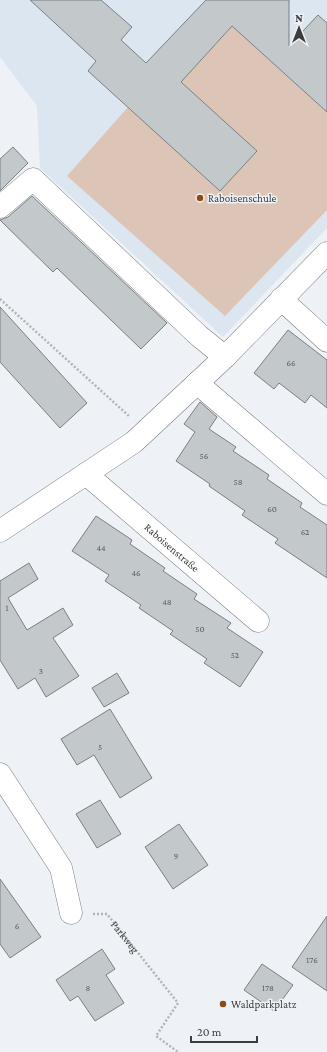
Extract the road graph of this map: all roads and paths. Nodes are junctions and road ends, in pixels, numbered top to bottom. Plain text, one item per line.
1 (0, 207) edge
2 (327, 253) edge
3 (0, 299) edge
4 (281, 299) junction
5 (327, 341) edge
6 (224, 357) junction
7 (197, 383) junction
8 (146, 431) junction
9 (86, 474) junction
10 (327, 494) edge
11 (0, 531) edge
12 (258, 621) dead end
13 (0, 774) edge
14 (71, 912) joint
15 (178, 1052) edge

1 - 6 street
2 - 4 street
3 - 8 path
4 - 5 street
4 - 6 street
6 - 7 street
7 - 8 street
7 - 10 street
8 - 9 street
9 - 11 street
9 - 12 street, Raboisenstraße
13 - 14 street
14 - 15 path, Parkweg

